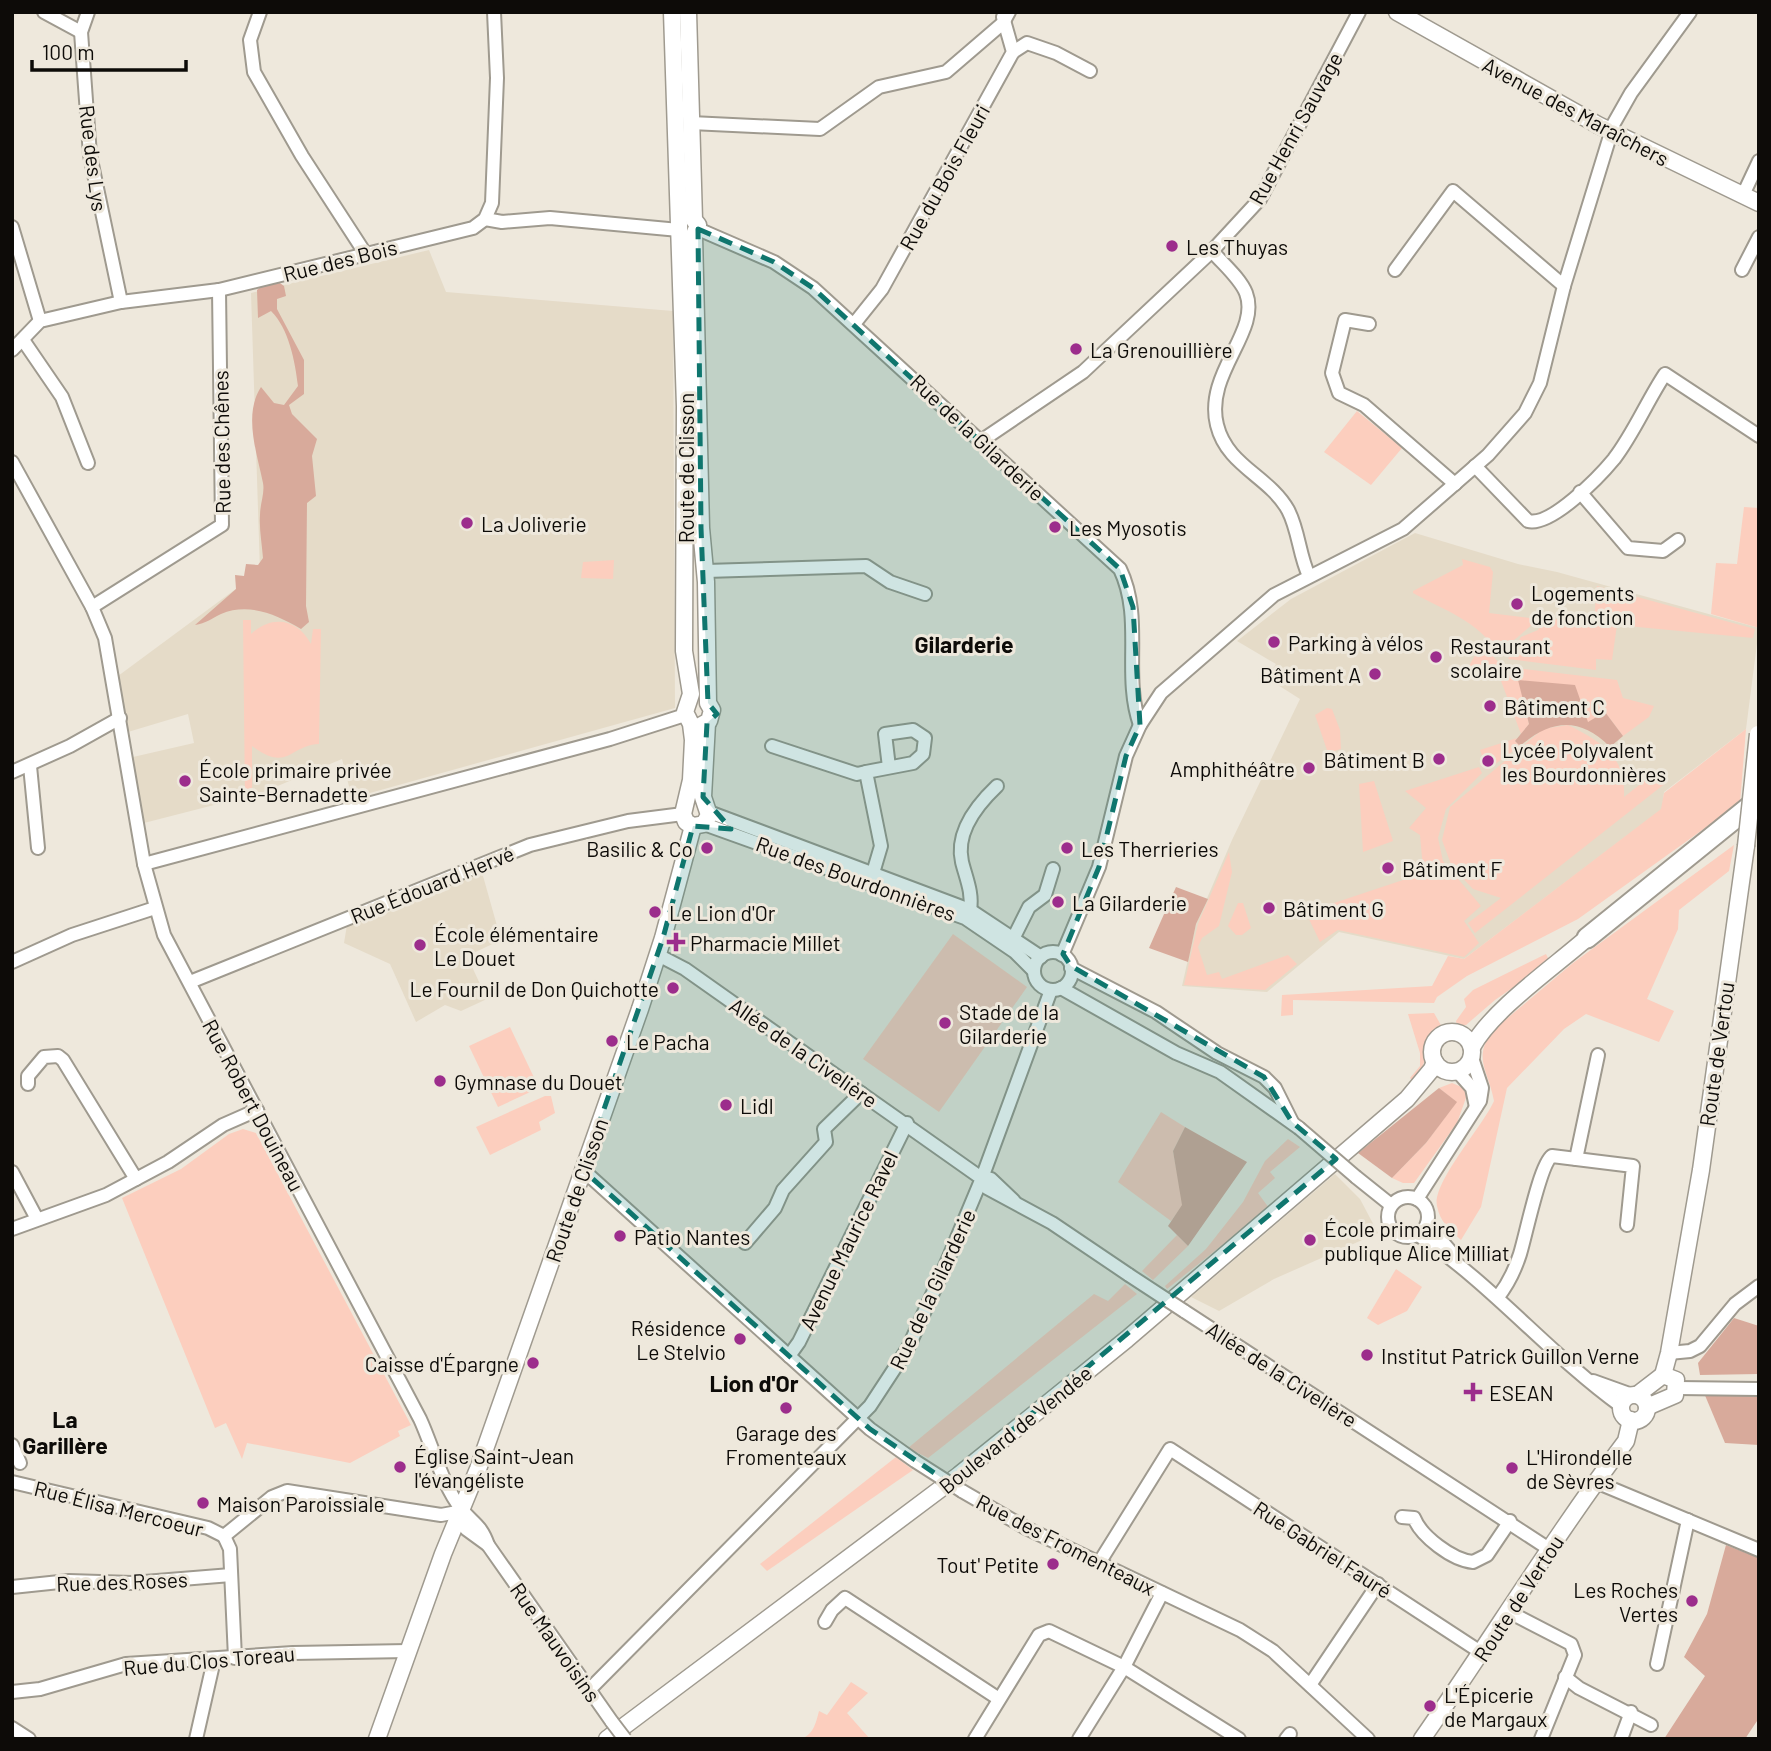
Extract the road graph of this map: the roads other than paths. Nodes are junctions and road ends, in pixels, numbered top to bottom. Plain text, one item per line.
1 (44, 12) edge
2 (88, 12) edge
3 (260, 12) edge
4 (494, 12) edge
5 (672, 12) edge
6 (688, 12) edge
7 (1359, 12) edge
8 (1397, 12) edge
9 (1687, 13) edge
10 (1005, 16) edge
11 (81, 32) junction
12 (1013, 52) junction
13 (1090, 71) dead end
14 (691, 123) junction
15 (1611, 132) junction
16 (1759, 161) edge
17 (1743, 195) junction
18 (1759, 203) edge
19 (485, 219) junction
20 (12, 227) edge
21 (688, 228) junction
22 (1759, 237) edge
23 (1212, 251) junction
24 (365, 253) junction
25 (1395, 270) dead end
26 (1742, 271) dead end
27 (1564, 286) junction
28 (219, 290) junction
29 (121, 302) junction
30 (40, 321) junction
31 (854, 324) junction
32 (1369, 324) dead end
33 (23, 340) junction
34 (12, 350) edge
35 (1759, 436) edge
36 (981, 441) junction
37 (12, 462) edge
38 (88, 463) dead end
39 (1475, 466) junction
40 (1455, 484) junction
41 (1580, 492) junction
42 (1678, 540) dead end
43 (706, 571) junction
44 (1309, 576) junction
45 (925, 594) dead end
46 (92, 607) junction
47 (693, 716) junction
48 (120, 724) junction
49 (1140, 724) junction
50 (1759, 733) edge
51 (772, 746) dead end
52 (30, 766) junction
53 (889, 767) dead end
54 (12, 772) edge
55 (866, 772) junction
56 (997, 786) dead end
57 (1759, 799) edge
58 (1759, 812) edge
59 (697, 814) junction
60 (38, 848) dead end
61 (144, 864) junction
62 (1053, 869) dead end
63 (873, 873) junction
64 (155, 908) junction
65 (970, 910) junction
66 (1014, 937) junction
67 (1587, 938) junction
68 (658, 955) junction
69 (1062, 955) junction
70 (1041, 957) junction
71 (12, 961) edge
72 (1071, 968) junction
73 (1034, 971) junction
74 (190, 982) junction
75 (1056, 989) junction
76 (1506, 1008) junction
77 (1461, 1033) junction
78 (1472, 1053) junction
79 (1598, 1055) dead end
80 (1435, 1062) junction
81 (1453, 1071) junction
82 (28, 1084) dead end
83 (861, 1093) junction
84 (1407, 1099) junction
85 (1476, 1108) junction
86 (257, 1110) junction
87 (906, 1123) junction
88 (1296, 1125) junction
89 (1577, 1158) junction
90 (583, 1170) junction
91 (12, 1172) edge
92 (982, 1178) junction
93 (136, 1179) junction
94 (1417, 1199) junction
95 (1391, 1205) junction
96 (37, 1219) junction
97 (1427, 1224) junction
98 (1627, 1225) dead end
99 (12, 1229) edge
100 (1418, 1235) junction
101 (745, 1243) dead end
102 (1457, 1261) junction
103 (1759, 1286) edge
104 (1498, 1297) junction
105 (1670, 1353) junction
106 (789, 1356) junction
107 (1658, 1379) junction
108 (1678, 1388) junction
109 (1759, 1388) edge
110 (1663, 1399) junction
111 (1634, 1401) junction
112 (857, 1417) junction
113 (12, 1445) edge
114 (20, 1463) dead end
115 (12, 1482) edge
116 (1595, 1482) junction
117 (463, 1511) junction
118 (1402, 1517) dead end
119 (1688, 1520) junction
120 (1510, 1521) junction
121 (225, 1536) junction
122 (1549, 1549) junction
123 (1759, 1550) edge
124 (1099, 1563) junction
125 (231, 1575) junction
126 (1378, 1584) junction
127 (12, 1587) edge
128 (1162, 1593) junction
129 (1509, 1612) junction
130 (825, 1622) dead end
131 (412, 1652) junction
132 (1482, 1653) junction
133 (236, 1658) junction
134 (214, 1660) junction
135 (1657, 1664) dead end
136 (1124, 1667) junction
137 (1565, 1676) junction
138 (1310, 1685) junction
139 (12, 1692) edge
140 (592, 1694) junction
141 (999, 1699) junction
142 (1631, 1712) junction
143 (1651, 1725) dead end
144 (12, 1728) edge
145 (29, 1739) edge
146 (196, 1739) edge
147 (377, 1739) edge
148 (385, 1739) edge
149 (607, 1739) edge
150 (625, 1739) edge
151 (975, 1739) edge
152 (1079, 1739) edge
153 (1239, 1739) edge
154 (1368, 1739) edge
155 (1422, 1739) edge
156 (1541, 1739) edge
157 (1621, 1739) edge

1 - 11 street
2 - 11 street, Rue des Lys
3 - 24 street
4 - 19 street
5 - 21 main road, Route de Clisson
6 - 14 main road, Route de Clisson
7 - 23 street, Rue Henri Sauvage
8 - 15 main road, Avenue des Maraîchers
9 - 15 street
10 - 12 street
10 - 14 street
11 - 29 street, Rue des Lys
12 - 13 street
12 - 31 street, Rue du Bois Fleuri
14 - 21 main road, Route de Clisson
15 - 17 main road, Avenue des Maraîchers
15 - 27 street
16 - 17 street
17 - 18 main road, Avenue des Maraîchers
19 - 21 street, Rue des Bois
19 - 24 street, Rue des Bois
20 - 30 street
21 - 31 street, Rue de la Gilarderie
21 - 43 main road, Route de Clisson
21 - 47 main road, Route de Clisson
22 - 26 street
23 - 36 street, Rue Henri Sauvage
23 - 44 street
24 - 28 street, Rue des Bois
25 - 27 street
27 - 39 street
28 - 29 street, Rue des Bois
28 - 46 street, Rue des Chênes
29 - 30 street, Rue des Bois
30 - 33 street
31 - 36 street, Rue de la Gilarderie
32 - 40 street
33 - 34 street
33 - 38 street
35 - 41 street
36 - 49 street, Rue de la Gilarderie
37 - 46 street, Rue Robert Douineau
39 - 40 street
39 - 41 street
40 - 44 street
41 - 42 street
43 - 45 street
43 - 47 main road, Route de Clisson
44 - 49 street
46 - 48 street, Rue Robert Douineau
47 - 59 main road, Route de Clisson
47 - 61 street
48 - 52 street
48 - 61 street, Rue Robert Douineau
49 - 69 street
50 - 105 main road, Route de Vertou, bridge
51 - 55 street
52 - 54 street
52 - 60 street
53 - 55 street
55 - 63 street
56 - 65 street
57 - 67 highway
58 - 67 highway
59 - 63 street, Rue des Bourdonnières
59 - 68 main road, Route de Clisson
59 - 73 street, Rue des Bourdonnières
59 - 74 street, Rue Édouard Hervé
61 - 64 street, Rue Robert Douineau
62 - 66 street
63 - 65 street, Rue des Bourdonnières
64 - 71 street
64 - 74 street, Rue Robert Douineau
65 - 66 street, Rue des Bourdonnières
66 - 70 street, Rue des Bourdonnières
67 - 76 main road
68 - 83 street, Allée de la Civelière
68 - 90 main road, Route de Clisson
69 - 70 street
69 - 72 street
70 - 73 street
72 - 75 street
72 - 88 street
73 - 75 street
74 - 86 street, Rue Robert Douineau
75 - 88 street
75 - 92 street, Rue de la Gilarderie
76 - 77 main road
76 - 78 main road
77 - 78 main road
77 - 80 main road
78 - 81 main road
78 - 85 street
79 - 89 street
80 - 81 main road
80 - 84 main road, Boulevard de Vendée
81 - 84 main road, Boulevard de Vendée
81 - 85 street
82 - 93 street
83 - 87 street, Allée de la Civelière
83 - 101 street
84 - 149 main road, Boulevard de Vendée
85 - 94 street
86 - 93 street
86 - 117 street, Rue Robert Douineau
87 - 92 street, Allée de la Civelière
87 - 106 street, Avenue Maurice Ravel
88 - 95 street, bridge
89 - 98 street
89 - 104 street
90 - 106 street, Rue des Fromenteaux
90 - 117 main road, Route de Clisson
91 - 96 street
92 - 112 street, Rue de la Gilarderie
92 - 120 street, Allée de la Civelière, bridge
93 - 96 street
94 - 95 street
94 - 97 street
95 - 100 street
96 - 99 street
97 - 100 street
97 - 102 street
100 - 102 street
102 - 104 street
103 - 105 street
104 - 111 street
105 - 107 main road, Route de Vertou
106 - 112 street, Rue des Fromenteaux
107 - 108 main road
107 - 110 main road
107 - 111 main road
108 - 109 street
108 - 110 main road
110 - 111 main road
111 - 116 main road, Route de Vertou
112 - 124 street, Rue des Fromenteaux, bridge
112 - 140 street, Rue de la Gilarderie
113 - 114 street
115 - 121 street, Rue Élisa Mercoeur
116 - 119 street
116 - 122 main road, Route de Vertou
117 - 121 street
117 - 131 main road, Route de Clisson
117 - 140 street, Rue Mauvoisins
118 - 120 street
119 - 123 street
119 - 135 street
120 - 122 street, Allée de la Civelière
121 - 125 street
122 - 129 main road, Route de Vertou
124 - 126 street, Rue Gabriel Fauré
124 - 128 street, Rue des Fromenteaux
125 - 127 street, Rue des Roses
125 - 133 street
126 - 132 street, Rue Gabriel Fauré
126 - 138 street
128 - 136 street
128 - 138 street, Rue des Fromenteaux
129 - 132 main road, Route de Vertou
129 - 137 street
130 - 141 street
131 - 133 street, Rue du Clos Toreau
131 - 147 main road, Route de Clisson
131 - 148 main road, Route de Clisson
132 - 155 main road, Route de Vertou
133 - 134 street, Rue du Clos Toreau
134 - 139 street, Rue du Clos Toreau
134 - 146 street
136 - 141 street
136 - 152 street
136 - 153 street
137 - 142 street
137 - 156 street
138 - 154 street, Rue des Fromenteaux
140 - 150 street, Rue Mauvoisins, bridge
141 - 151 street
142 - 143 street
142 - 157 street
144 - 145 street

